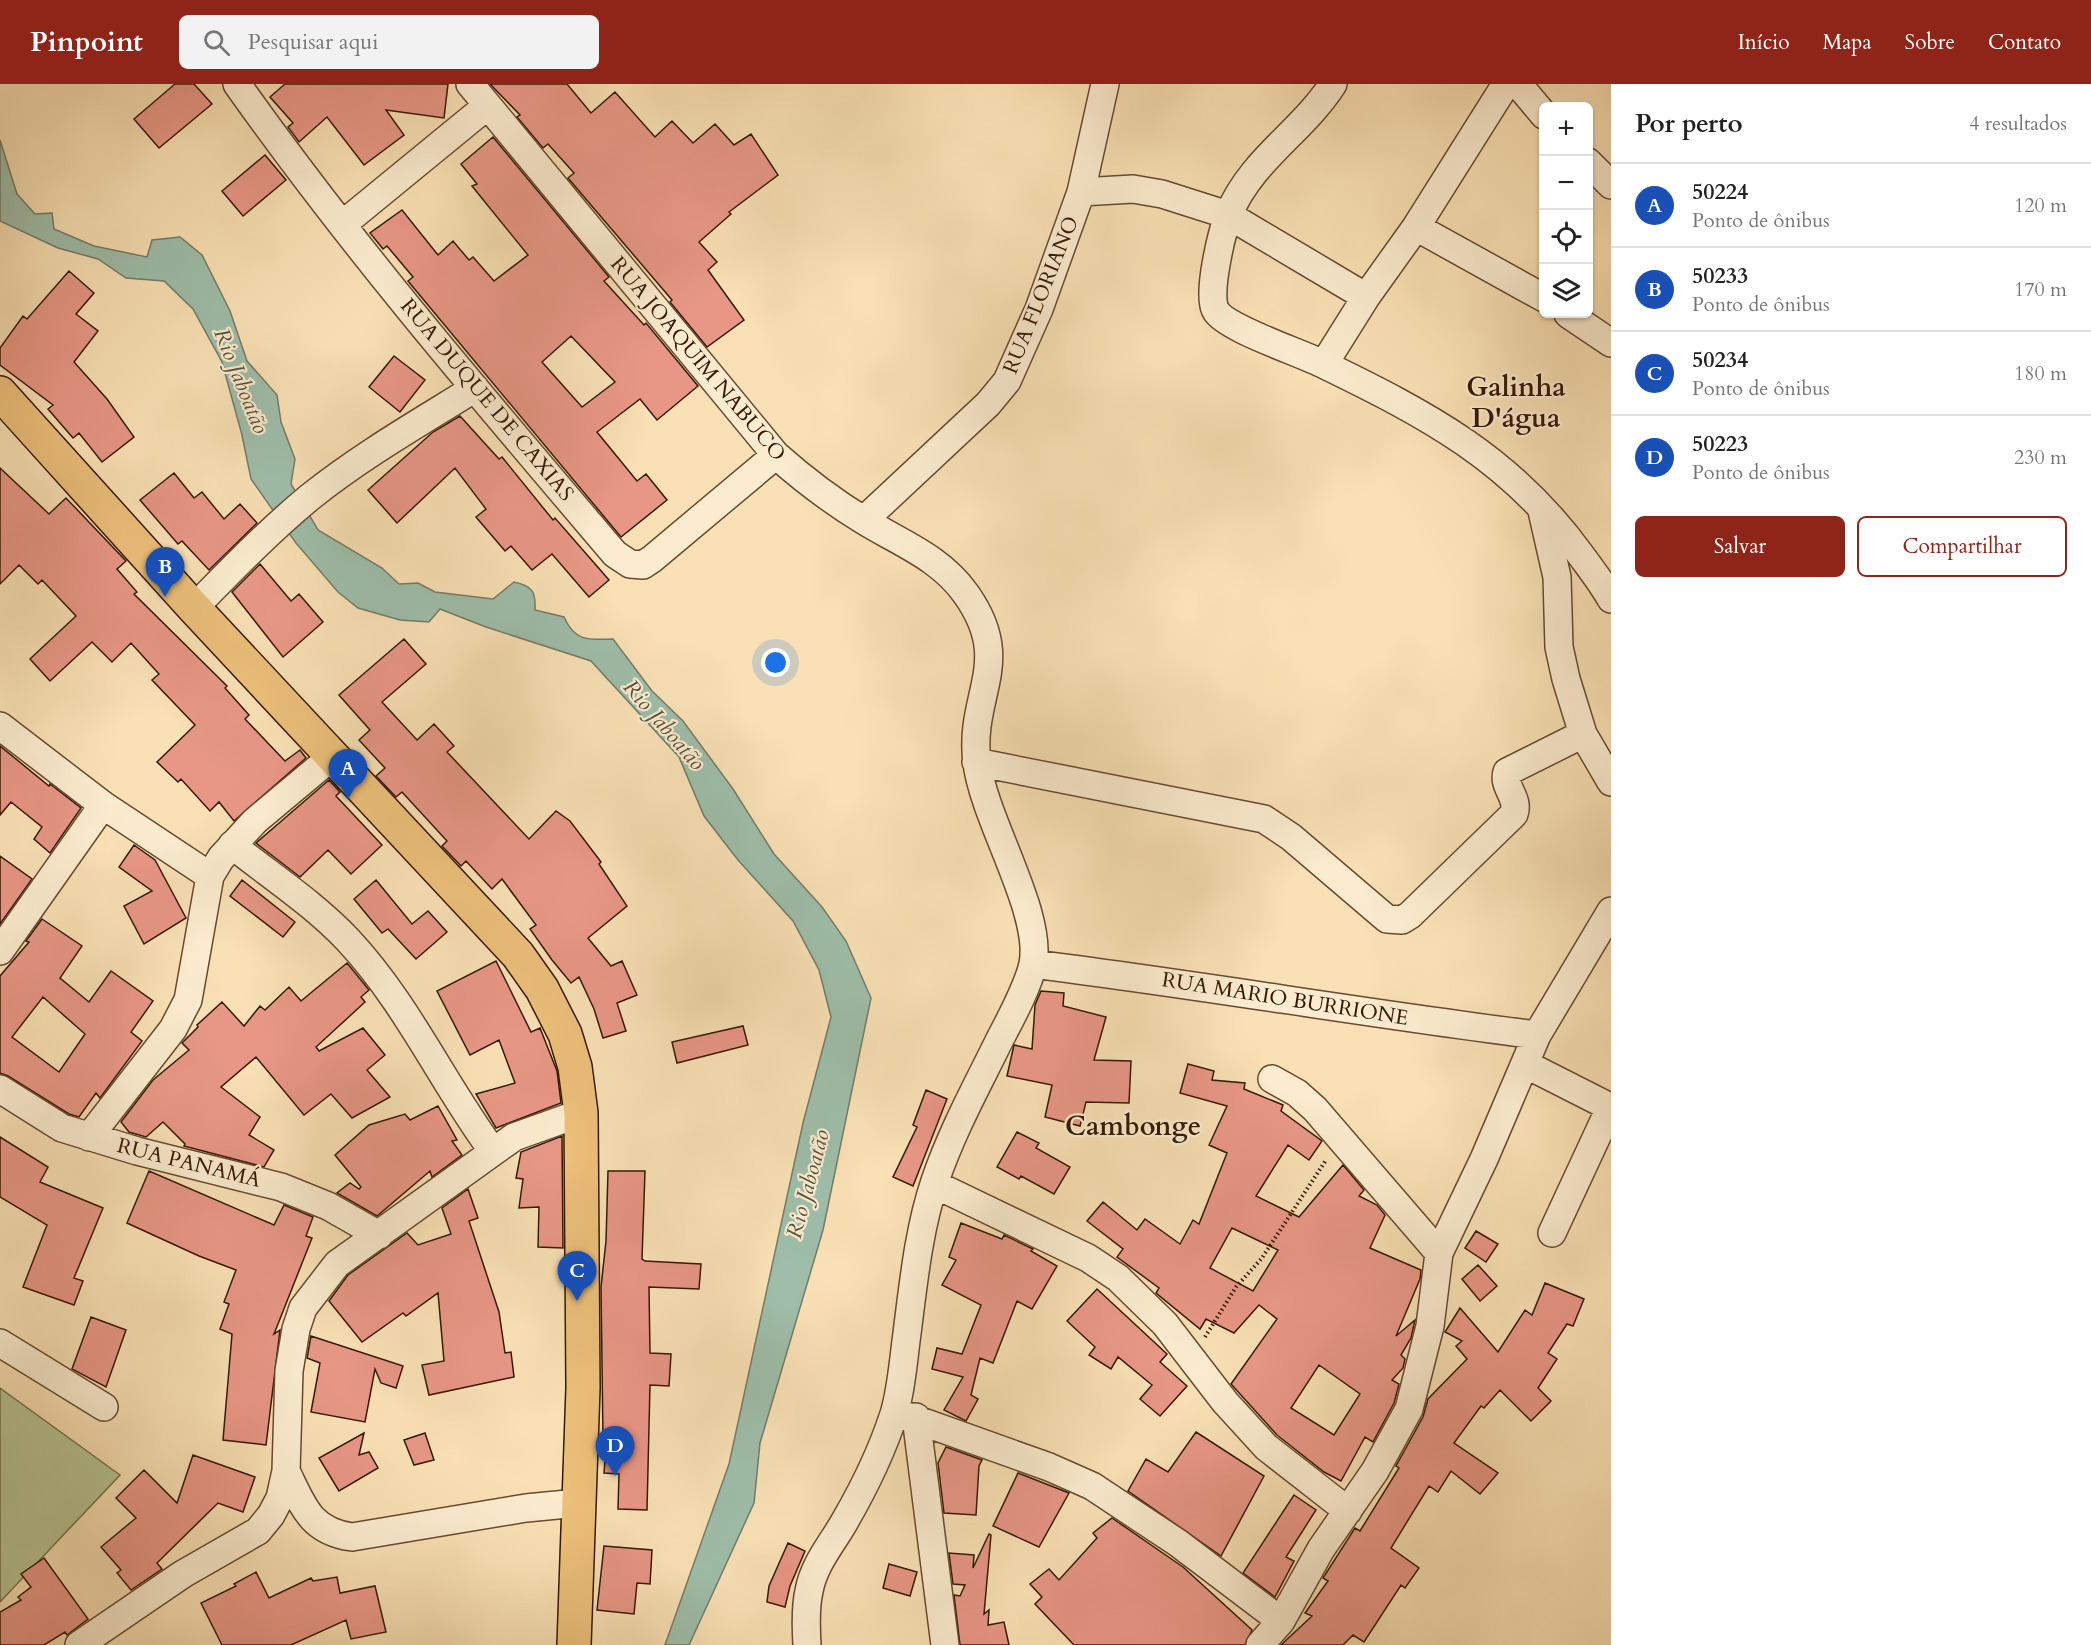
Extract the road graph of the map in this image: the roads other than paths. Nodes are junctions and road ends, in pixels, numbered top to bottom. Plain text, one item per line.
1 (237, 84) edge
2 (470, 84) edge
3 (1105, 84) edge
4 (1333, 84) edge
5 (1506, 84) edge
6 (1518, 84) edge
7 (487, 106) junction
8 (1539, 109) edge
9 (1593, 167) edge
10 (1611, 186) edge
11 (1081, 192) junction
12 (1228, 215) junction
13 (343, 224) junction
14 (1416, 227) junction
15 (1539, 295) edge
16 (1366, 297) junction
17 (1574, 318) edge
18 (1611, 343) edge
19 (1324, 364) junction
20 (475, 388) junction
21 (0, 393) edge
22 (776, 455) junction
23 (1540, 504) junction
24 (864, 520) junction
25 (1610, 592) edge
26 (194, 608) junction
27 (0, 726) edge
28 (1583, 734) junction
29 (334, 755) junction
30 (976, 762) junction
31 (1611, 782) edge
32 (103, 805) junction
33 (232, 845) junction
34 (210, 876) junction
35 (1611, 911) edge
36 (0, 951) edge
37 (1033, 964) junction
38 (1537, 1035) junction
39 (1525, 1064) junction
40 (1272, 1079) dead end
41 (0, 1089) edge
42 (1610, 1106) edge
43 (581, 1113) junction
44 (89, 1137) junction
45 (492, 1150) junction
46 (934, 1184) junction
47 (1552, 1233) dead end
48 (379, 1235) junction
49 (1439, 1253) junction
50 (0, 1343) edge
51 (104, 1407) dead end
52 (905, 1414) junction
53 (286, 1471) junction
54 (578, 1503) junction
55 (1348, 1511) junction
56 (1281, 1621) junction
57 (79, 1645) edge
58 (574, 1645) edge
59 (807, 1645) edge
60 (945, 1645) edge
61 (1260, 1645) edge

1 - 13 street, RUA DUQUE DE CAXIAS
2 - 7 street, RUA JOAQUIM NABUCO
3 - 11 street, RUA FLORIANO
4 - 12 street
5 - 14 street
6 - 8 street
7 - 13 street
7 - 22 street, RUA JOAQUIM NABUCO
9 - 10 street
11 - 12 street
11 - 24 street, RUA FLORIANO
12 - 16 street
12 - 19 street
13 - 20 street, RUA DUQUE DE CAXIAS
14 - 15 street
14 - 16 street
16 - 19 street
17 - 18 street
19 - 23 street
20 - 22 street, RUA DUQUE DE CAXIAS
20 - 26 street
21 - 26 main road
22 - 24 street, RUA JOAQUIM NABUCO
23 - 25 street
23 - 28 street
24 - 30 street, RUA JOAQUIM NABUCO
26 - 29 main road
27 - 32 street
28 - 30 street
28 - 31 street
29 - 33 street
29 - 43 main road
30 - 37 street, RUA JOAQUIM NABUCO
32 - 34 street
32 - 36 street
33 - 34 street
33 - 45 street
34 - 44 street
35 - 38 street
37 - 38 street, RUA MARIO BURRIONE
37 - 46 street, RUA JOAQUIM NABUCO
38 - 39 street
39 - 42 street
39 - 49 street
40 - 49 street
41 - 44 street, RUA PANAMÁ
42 - 47 street
43 - 45 street
43 - 54 main road
44 - 48 street, RUA PANAMÁ
45 - 48 street
46 - 52 street, RUA JOAQUIM NABUCO
46 - 55 street
48 - 53 street
49 - 55 street
50 - 51 street
52 - 56 street
52 - 59 street, RUA JOAQUIM NABUCO
52 - 60 street
53 - 54 street
53 - 57 street
54 - 58 main road
55 - 56 street
56 - 61 street

